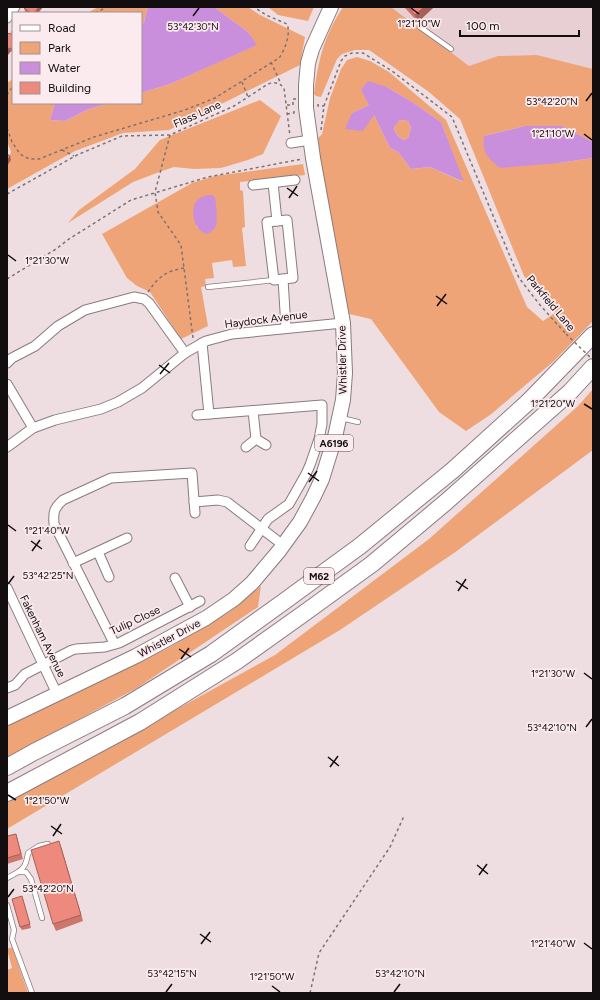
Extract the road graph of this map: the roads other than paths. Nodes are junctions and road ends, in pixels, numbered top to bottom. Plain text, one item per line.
1 (15, 7) edge
2 (331, 7) edge
3 (7, 18) edge
4 (420, 27) dead end
5 (451, 49) dead end
6 (310, 138) junction
7 (292, 143) road end
8 (295, 180) dead end
9 (273, 183) junction
10 (254, 185) dead end
11 (277, 221) junction
12 (283, 279) junction
13 (274, 280) junction
14 (208, 287) dead end
15 (342, 323) junction
16 (286, 328) junction
17 (593, 335) edge
18 (202, 343) junction
19 (185, 353) junction
20 (7, 363) edge
21 (593, 367) edge
22 (7, 384) edge
23 (253, 411) junction
24 (209, 414) junction
25 (198, 416) dead end
26 (339, 418) junction
27 (358, 422) dead end
28 (33, 428) junction
29 (256, 439) junction
30 (266, 445) dead end
31 (7, 447) edge
32 (246, 447) dead end
33 (194, 502) junction
34 (195, 513) dead end
35 (261, 529) junction
36 (127, 538) dead end
37 (282, 545) junction
38 (250, 546) dead end
39 (98, 552) junction
40 (73, 563) junction
41 (108, 577) dead end
42 (175, 578) dead end
43 (7, 588) edge
44 (200, 601) dead end
45 (190, 607) junction
46 (114, 643) junction
47 (44, 664) junction
48 (7, 688) edge
49 (57, 694) junction
50 (7, 718) edge
51 (7, 767) edge
52 (7, 793) edge
53 (48, 844) edge
54 (19, 872) junction
55 (7, 878) edge
56 (7, 905) edge
57 (42, 918) dead end
58 (32, 993) edge

1 - 3 street
2 - 6 main road, Whistler Drive / A6196
4 - 5 lane
6 - 7 street
6 - 15 main road, Whistler Drive / A6196
8 - 9 street
9 - 10 street
9 - 11 street
11 - 12 street
11 - 13 street
12 - 13 street
12 - 16 street
13 - 14 lane
15 - 16 street, Haydock Avenue
15 - 26 main road, Whistler Drive / A6196
16 - 18 street, Haydock Avenue
17 - 51 highway, M62
18 - 19 street, Haydock Avenue
18 - 24 street
19 - 20 street
19 - 28 street, Haydock Avenue
21 - 52 highway, M62
22 - 28 street
23 - 24 street
23 - 29 street
23 - 35 street
24 - 25 street
26 - 27 lane
26 - 37 main road, Whistler Drive / A6196
28 - 31 street, Haydock Avenue
29 - 30 street
29 - 32 street
33 - 34 street
33 - 35 street
33 - 40 street
35 - 37 street
35 - 38 street
36 - 39 street
37 - 49 main road, Whistler Drive / A6196
39 - 40 street
39 - 41 street
40 - 46 street
42 - 45 street
43 - 47 street, Fakenham Avenue
44 - 45 street, Tulip Close
45 - 46 street, Tulip Close
46 - 47 street, Tulip Close
47 - 48 street, Tulip Close
47 - 49 street, Fakenham Avenue
49 - 50 main road, Whistler Drive / A6196
53 - 54 lane
54 - 55 lane
54 - 57 lane
56 - 58 lane

